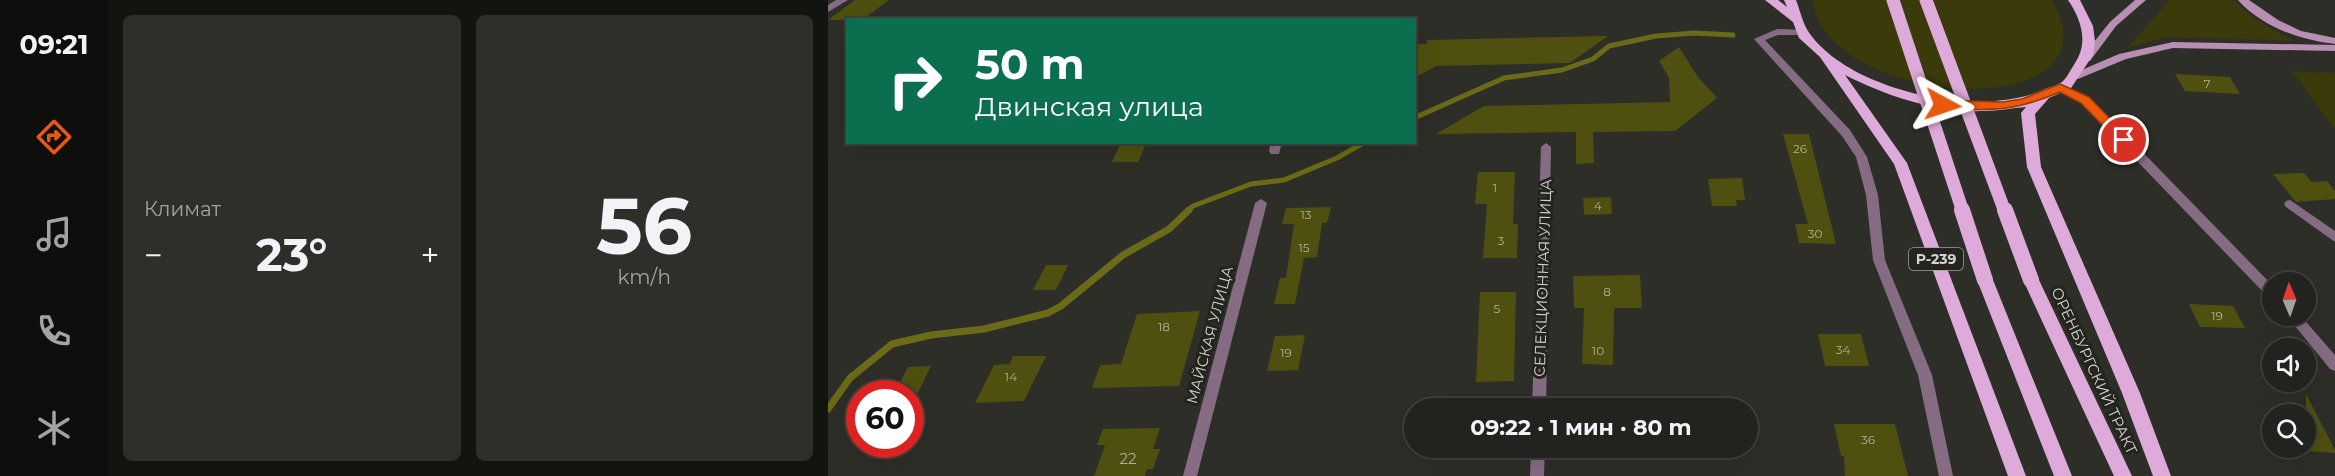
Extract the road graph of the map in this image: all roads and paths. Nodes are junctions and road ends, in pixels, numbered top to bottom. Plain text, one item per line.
1 (843, 0) edge
2 (1771, 0) edge
3 (1790, 0) edge
4 (1893, 0) edge
5 (1926, 0) edge
6 (2074, 0) edge
7 (2141, 0) edge
8 (2242, 0) edge
9 (828, 9) edge
10 (1795, 19) junction
11 (1802, 32) junction
12 (2335, 41) edge
13 (2335, 48) edge
14 (1826, 57) junction
15 (2086, 59) junction
16 (2074, 77) junction
17 (2060, 88) junction
18 (2043, 96) junction
19 (1546, 147) dead end
20 (1261, 203) dead end
21 (2290, 204) dead end
22 (2335, 237) edge
23 (2262, 283) edge
24 (2301, 326) edge
25 (2335, 365) edge
26 (1539, 398) edge
27 (1538, 458) edge
28 (1190, 476) edge
29 (1537, 476) edge
30 (1946, 476) edge
31 (2017, 476) edge
32 (2063, 476) edge
33 (2123, 476) edge
34 (2162, 476) edge

1 - 9 street
2 - 10 main road, Р-239
3 - 10 main road, Р-239
4 - 32 main road, bridge
5 - 33 main road, ОРЕНБУРГСКИЙ ТРАКТ, bridge
6 - 15 main road, Р-239
7 - 15 street
8 - 12 street
10 - 11 main road, Р-239
11 - 14 main road, Р-239
11 - 30 street
13 - 16 street
14 - 18 main road, Р-239
14 - 31 main road, Р-239
15 - 16 main road, Р-239
16 - 17 main road, Р-239
17 - 18 main road, Р-239
17 - 23 street
18 - 34 main road
19 - 26 street, СЕЛЕКЦИОННАЯ УЛИЦА
20 - 28 street, МАЙСКАЯ УЛИЦА
21 - 22 street
24 - 25 street
27 - 29 street

